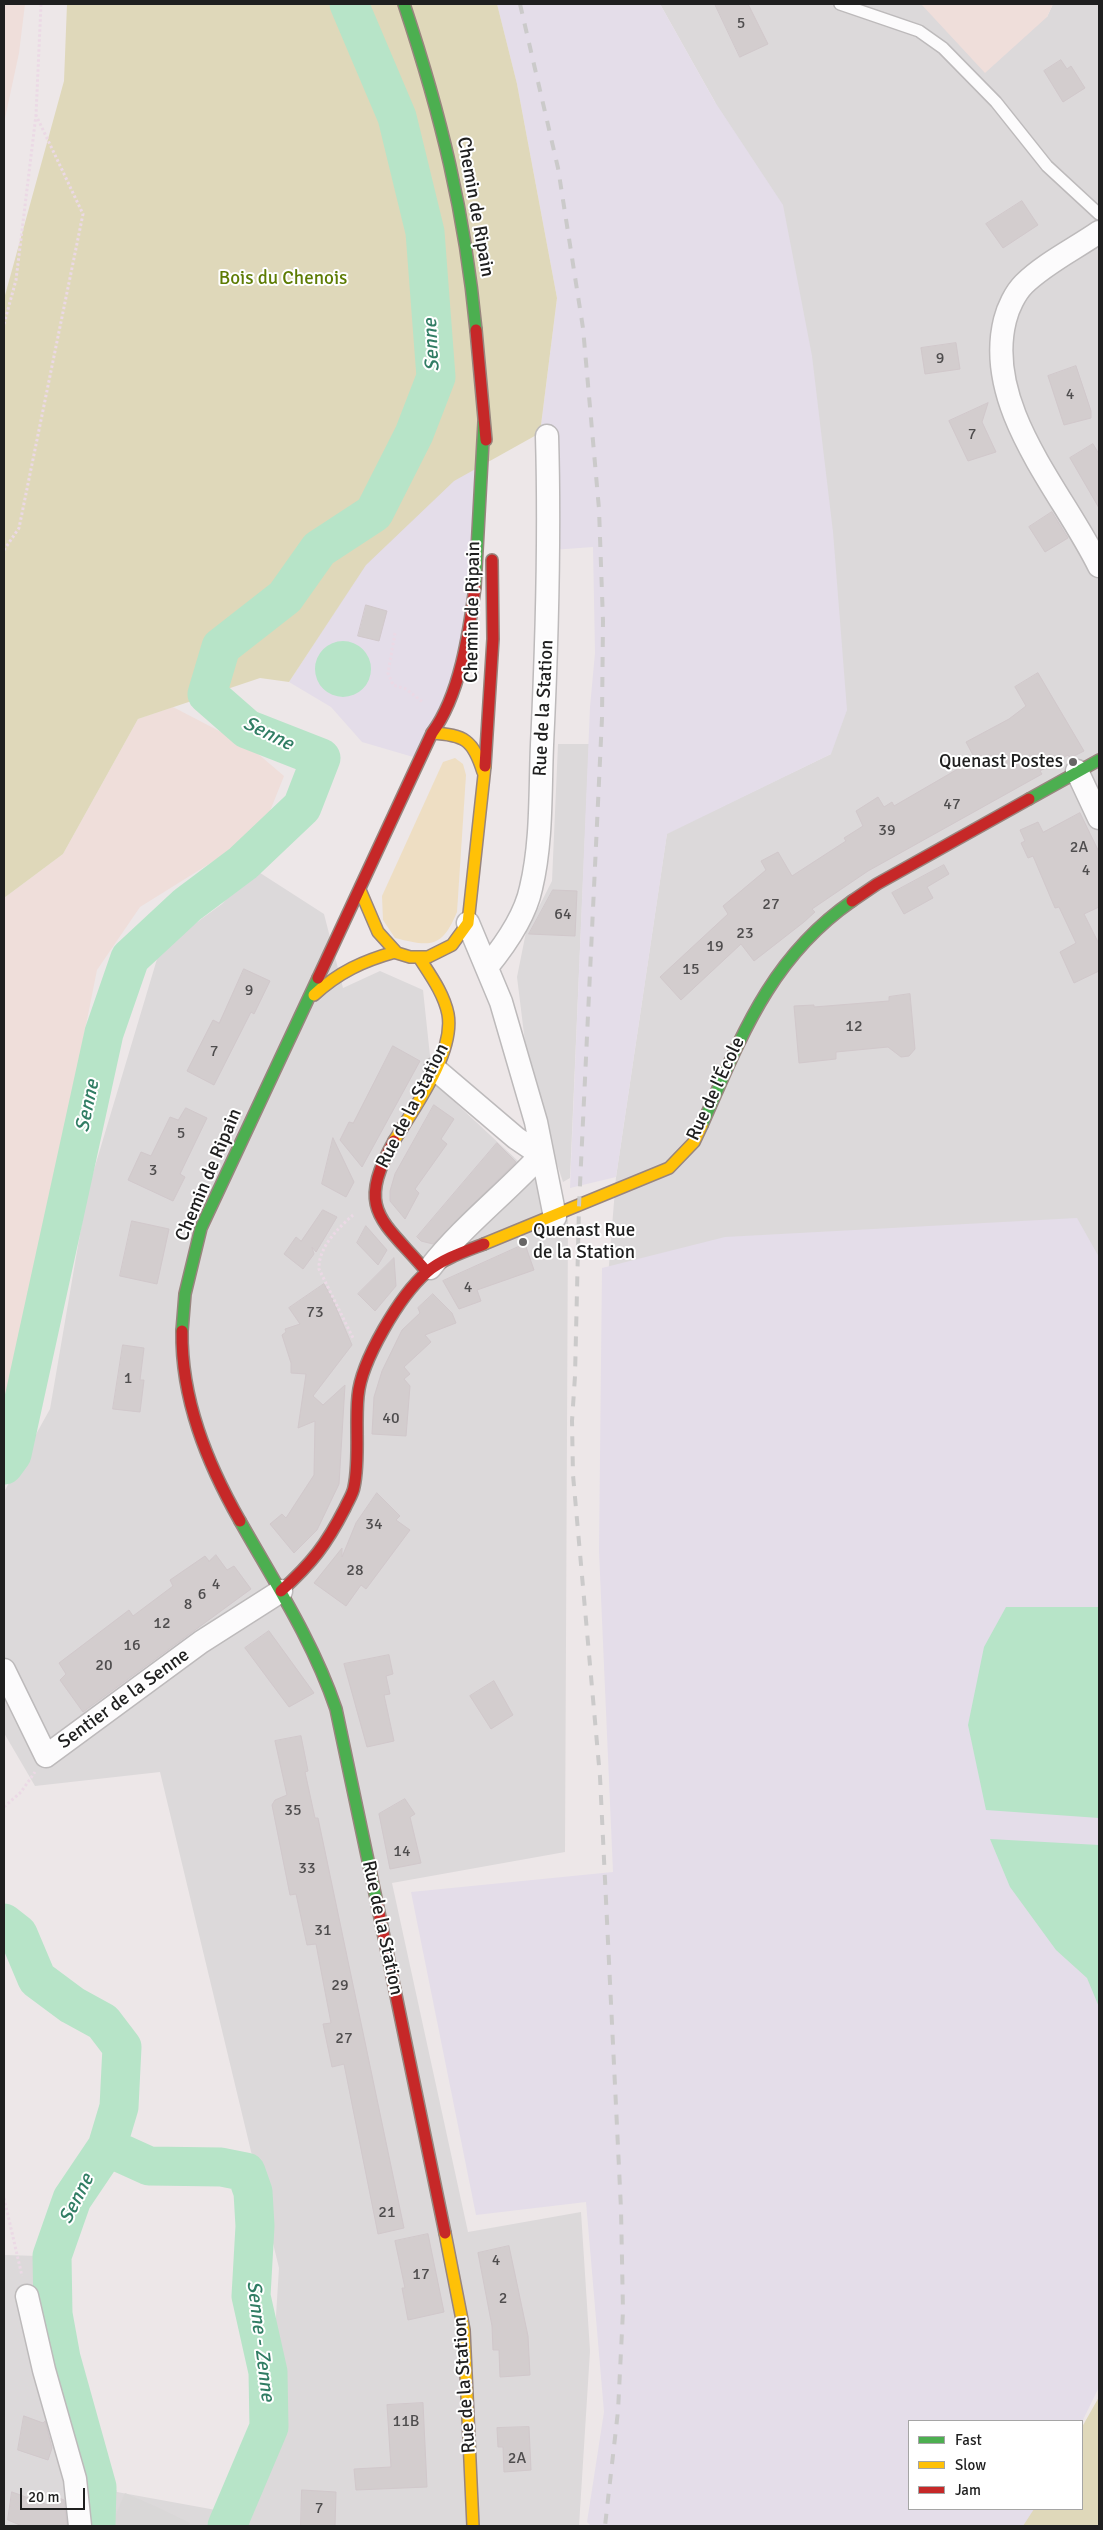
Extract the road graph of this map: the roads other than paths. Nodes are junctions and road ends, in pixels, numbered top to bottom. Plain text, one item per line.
1 (404, 4) edge
2 (840, 4) edge
3 (1099, 214) edge
4 (1099, 232) edge
5 (484, 422) junction
6 (547, 436) dead end
7 (491, 517) dead end
8 (492, 545) dead end
9 (1099, 566) edge
10 (432, 733) junction
11 (1099, 760) edge
12 (1077, 771) junction
13 (483, 772) junction
14 (1099, 818) edge
15 (360, 890) junction
16 (468, 923) junction
17 (395, 952) junction
18 (420, 959) junction
19 (487, 967) junction
20 (308, 1001) junction
21 (435, 1069) junction
22 (541, 1155) junction
23 (555, 1217) junction
24 (427, 1272) junction
25 (281, 1590) junction
26 (4, 1670) edge
27 (27, 2296) road end
28 (80, 2526) edge
29 (473, 2526) edge

1 - 5 street, Chemin de Ripain
2 - 3 lane
4 - 9 street
5 - 7 street, Chemin de Ripain
5 - 10 street, Chemin de Ripain
6 - 19 street, Rue de la Station
8 - 13 street, Chemin de Ripain
10 - 13 street, Chemin de Ripain
10 - 15 street, Chemin de Ripain
11 - 12 street, Rue de l'École
12 - 14 street
12 - 23 street, Rue de l'École
13 - 16 street, Chemin de Ripain
15 - 17 street
15 - 20 street, Chemin de Ripain
16 - 18 street
16 - 19 street
17 - 18 street
17 - 20 street, Chemin de Ripain
18 - 21 street, Rue de la Station
19 - 22 street
20 - 25 street, Chemin de Ripain
21 - 22 street
21 - 24 street, Rue de la Station
22 - 23 street
22 - 24 street
23 - 24 street, Rue de l'École
24 - 25 street
25 - 26 street, Sentier de la Senne
25 - 29 street, Rue de la Station
27 - 28 street

